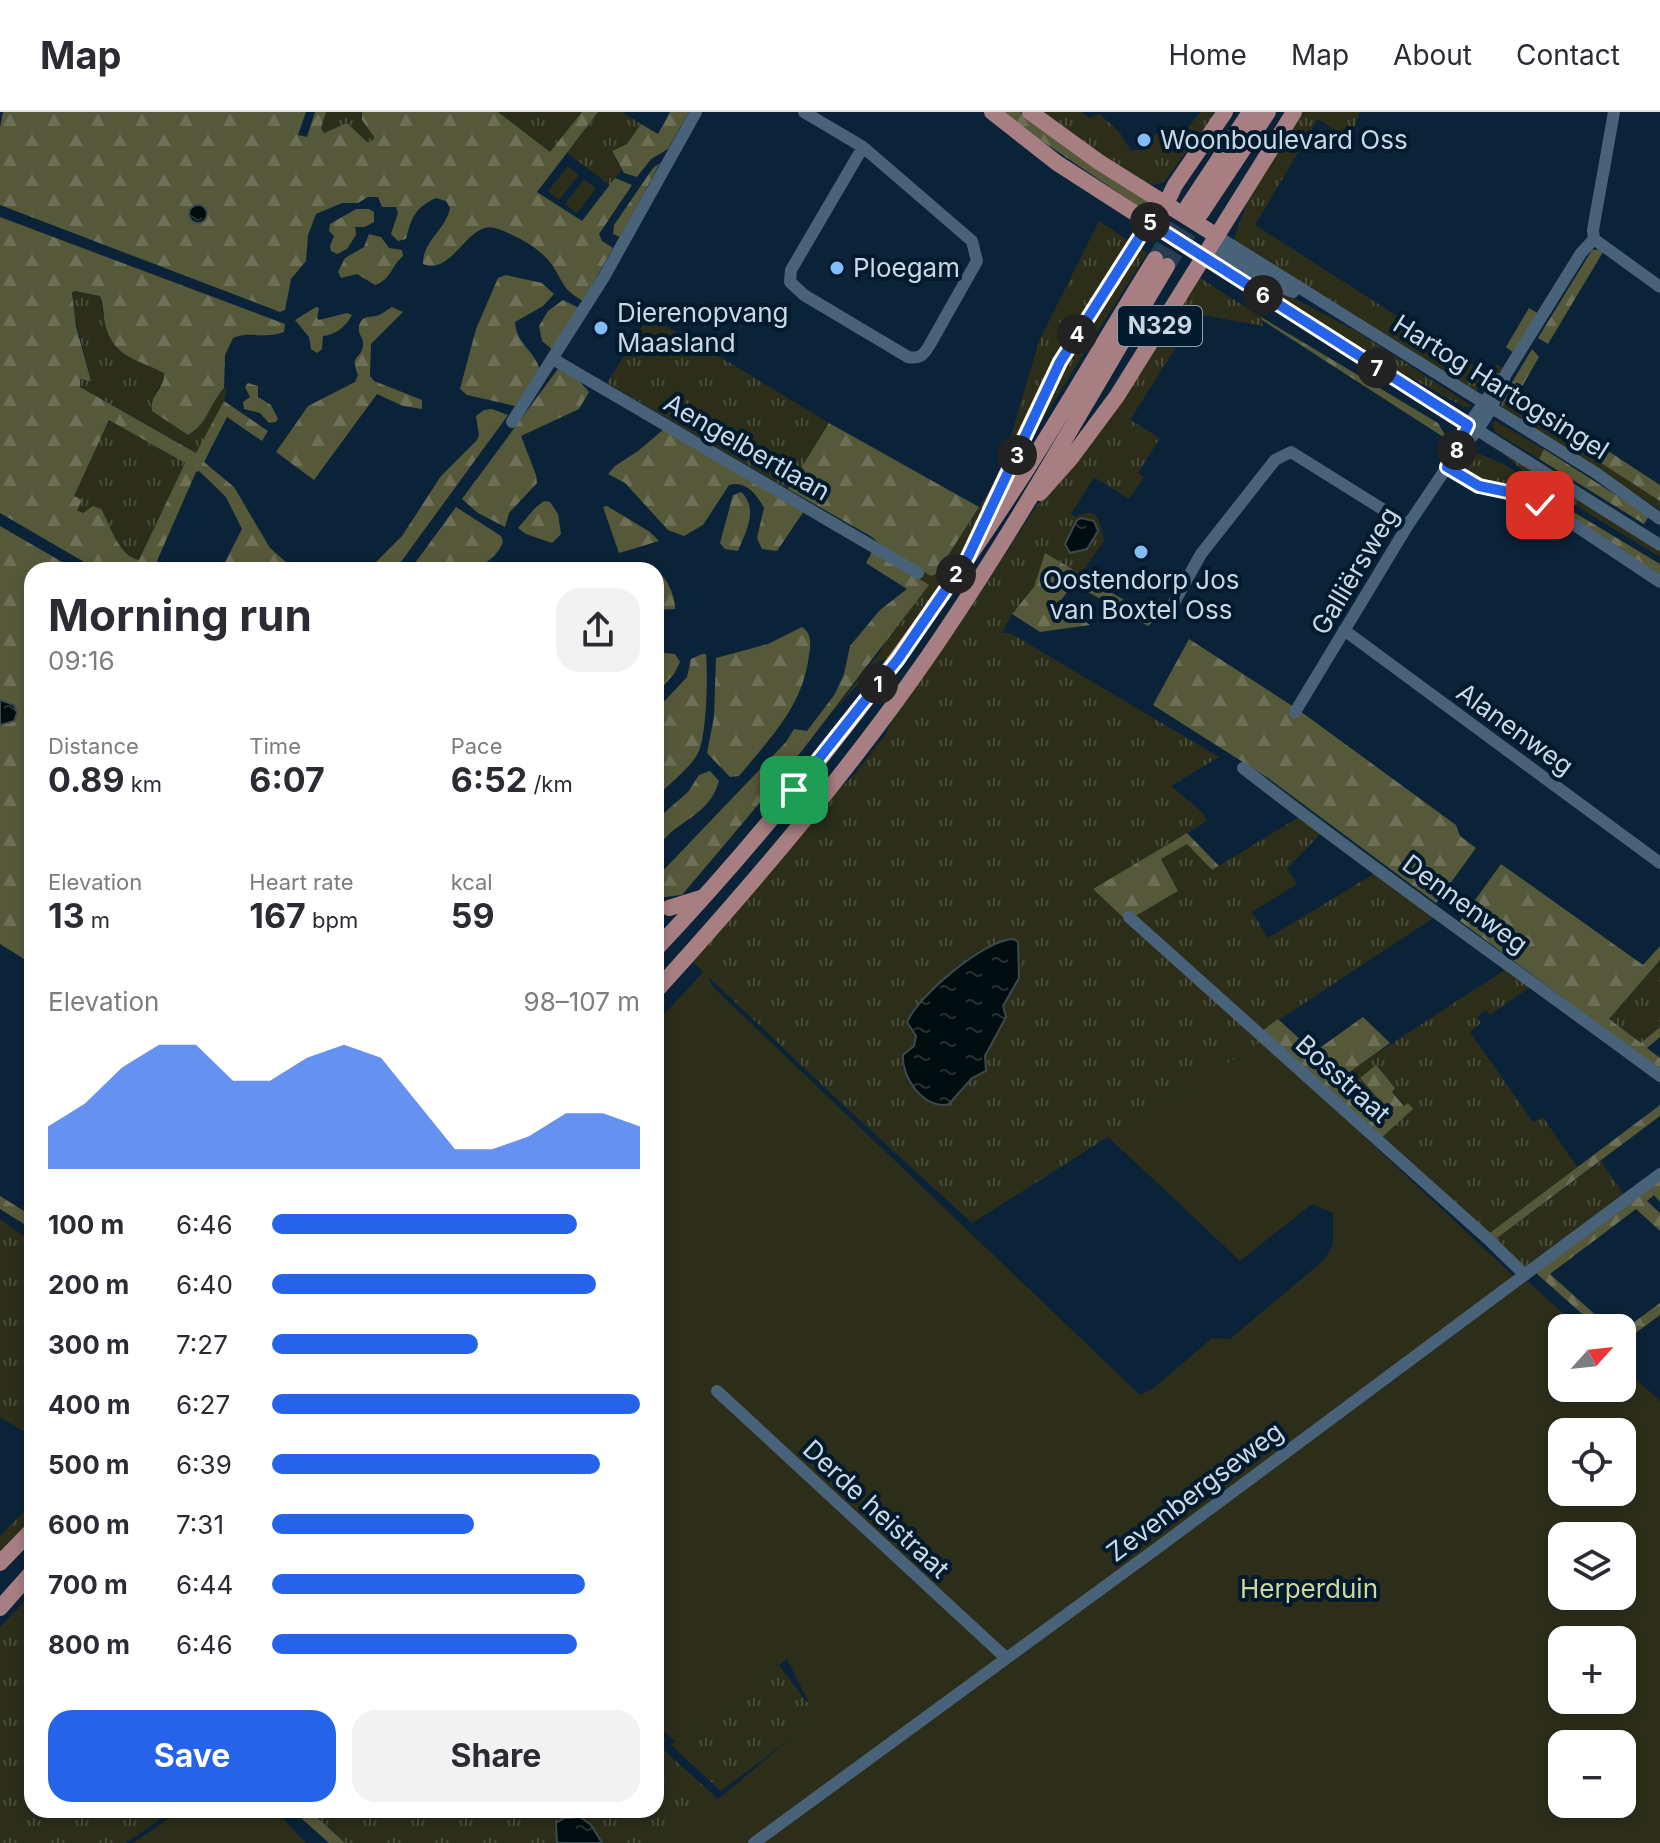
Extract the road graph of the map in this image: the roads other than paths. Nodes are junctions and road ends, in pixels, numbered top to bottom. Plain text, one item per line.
1 (696, 112) edge
2 (804, 112) edge
3 (992, 112) edge
4 (1030, 112) edge
5 (1225, 112) edge
6 (1250, 112) edge
7 (1268, 112) edge
8 (1294, 112) edge
9 (1614, 112) edge
10 (863, 147) junction
11 (1159, 218) junction
12 (1594, 239) junction
13 (1210, 246) junction
14 (1660, 287) edge
15 (553, 359) junction
16 (1486, 406) junction
17 (512, 422) dead end
18 (1472, 428) junction
19 (1447, 467) junction
20 (1021, 513) junction
21 (1660, 519) edge
22 (1408, 525) junction
23 (1660, 545) edge
24 (968, 557) junction
25 (918, 573) dead end
26 (1660, 582) edge
27 (1167, 615) dead end
28 (1344, 630) junction
29 (1295, 712) dead end
30 (1243, 768) dead end
31 (1660, 863) edge
32 (706, 895) junction
33 (669, 908) dead end
34 (1129, 917) dead end
35 (664, 940) edge
36 (664, 982) edge
37 (1660, 1076) edge
38 (1660, 1174) edge
39 (1525, 1275) junction
40 (717, 1391) dead end
41 (24, 1538) edge
42 (0, 1563) edge
43 (24, 1581) edge
44 (0, 1608) edge
45 (1006, 1658) junction
46 (754, 1843) edge

1 - 15 street
2 - 10 street
3 - 11 main road
4 - 11 main road
5 - 11 main road, N329
6 - 7 main road
8 - 13 main road, N329
9 - 12 street
10 - 10 street
11 - 13 main road, Hartog Hartogsingel
11 - 13 main road
11 - 24 main road, N329
12 - 14 street
12 - 16 street, Galliërsweg
13 - 16 street, Hartog Hartogsingel
13 - 18 street, Hartog Hartogsingel
13 - 20 main road, N329
15 - 17 street
15 - 25 street, Aengelbertlaan
16 - 18 street, Galliërsweg
16 - 21 street, Hartog Hartogsingel
18 - 19 street, Galliërsweg
18 - 23 street, Hartog Hartogsingel
19 - 22 street, Galliërsweg
19 - 26 street
20 - 24 main road, N329
20 - 36 main road, N329
22 - 27 street
22 - 28 street, Galliërsweg
24 - 32 main road, N329
28 - 29 street, Galliërsweg
28 - 31 street, Alanenweg
30 - 37 street, Dennenweg
32 - 33 main road
32 - 35 main road, N329
34 - 39 street, Bosstraat
38 - 39 street, Zevenbergseweg
39 - 45 street, Zevenbergseweg
40 - 45 street, Derde heistraat
41 - 42 main road
43 - 44 main road
45 - 46 street, Zevenbergseweg

